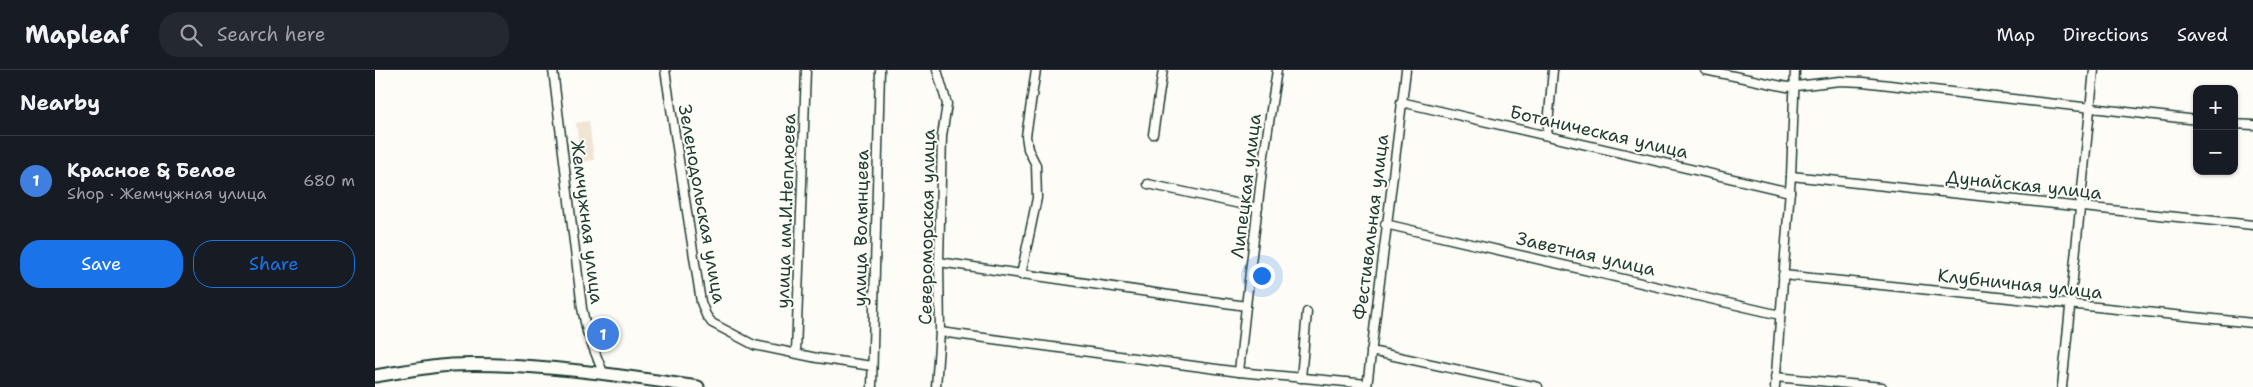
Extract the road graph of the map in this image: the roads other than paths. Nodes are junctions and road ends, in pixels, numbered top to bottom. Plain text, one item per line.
1 (553, 70) edge
2 (665, 70) edge
3 (806, 70) edge
4 (880, 70) edge
5 (937, 70) edge
6 (1036, 70) edge
7 (1163, 70) edge
8 (1277, 70) edge
9 (1406, 70) edge
10 (1553, 70) edge
11 (1705, 70) edge
12 (1795, 70) edge
13 (2094, 70) edge
14 (1795, 85) junction
15 (1401, 102) junction
16 (2090, 109) junction
17 (2193, 120) edge
18 (2238, 124) edge
19 (2253, 125) edge
20 (1153, 134) dead end
21 (1547, 135) junction
22 (1791, 176) junction
23 (1149, 184) dead end
24 (1790, 192) junction
25 (2081, 207) junction
26 (1258, 208) junction
27 (1385, 224) junction
28 (2253, 225) edge
29 (939, 262) junction
30 (1021, 275) junction
31 (1783, 275) junction
32 (2071, 305) junction
33 (1246, 306) junction
34 (1307, 312) dead end
35 (1780, 315) junction
36 (2253, 323) edge
37 (940, 332) junction
38 (1371, 351) junction
39 (796, 353) junction
40 (872, 366) junction
41 (1239, 372) junction
42 (604, 375) junction
43 (375, 376) edge
44 (1775, 377) junction
45 (1301, 378) junction
46 (678, 386) edge
47 (1367, 386) edge
48 (697, 387) edge
49 (872, 387) edge
50 (936, 387) edge
51 (1538, 387) edge
52 (1775, 387) edge
53 (1882, 387) edge
54 (2062, 387) edge

1 - 42 street, Жемчужная улица
2 - 39 street, Зеленодольская улица
3 - 39 street, улица им.И.Неплюева
4 - 40 street, улица Волынцева
5 - 29 street, Североморская улица
6 - 30 street
7 - 20 street
8 - 26 street, Липецкая улица
9 - 15 street, Фестивальная улица
10 - 21 street
11 - 14 street
12 - 14 street
13 - 16 street
14 - 16 street
14 - 22 street
15 - 21 street, Ботаническая улица
15 - 27 street, Фестивальная улица
16 - 17 street
16 - 25 street
18 - 19 street
21 - 24 street, Ботаническая улица
22 - 24 street
22 - 25 street, Дунайская улица
23 - 26 street
24 - 31 street
25 - 28 street, Дунайская улица
25 - 32 street
26 - 33 street, Липецкая улица
27 - 35 street, Заветная улица
27 - 38 street, Фестивальная улица
29 - 30 street
29 - 37 street, Североморская улица
30 - 33 street
31 - 32 street, Клубничная улица
31 - 35 street
32 - 36 street, Клубничная улица
32 - 54 street
33 - 41 street, Липецкая улица
34 - 45 street
35 - 44 street
37 - 41 street
37 - 50 street, Североморская улица
38 - 47 street, Фестивальная улица
38 - 51 street
39 - 40 street, Зеленодольская улица
40 - 49 street, улица Волынцева
41 - 45 street
42 - 43 main road
42 - 46 main road
44 - 52 street
44 - 53 street
45 - 47 street
46 - 48 main road

